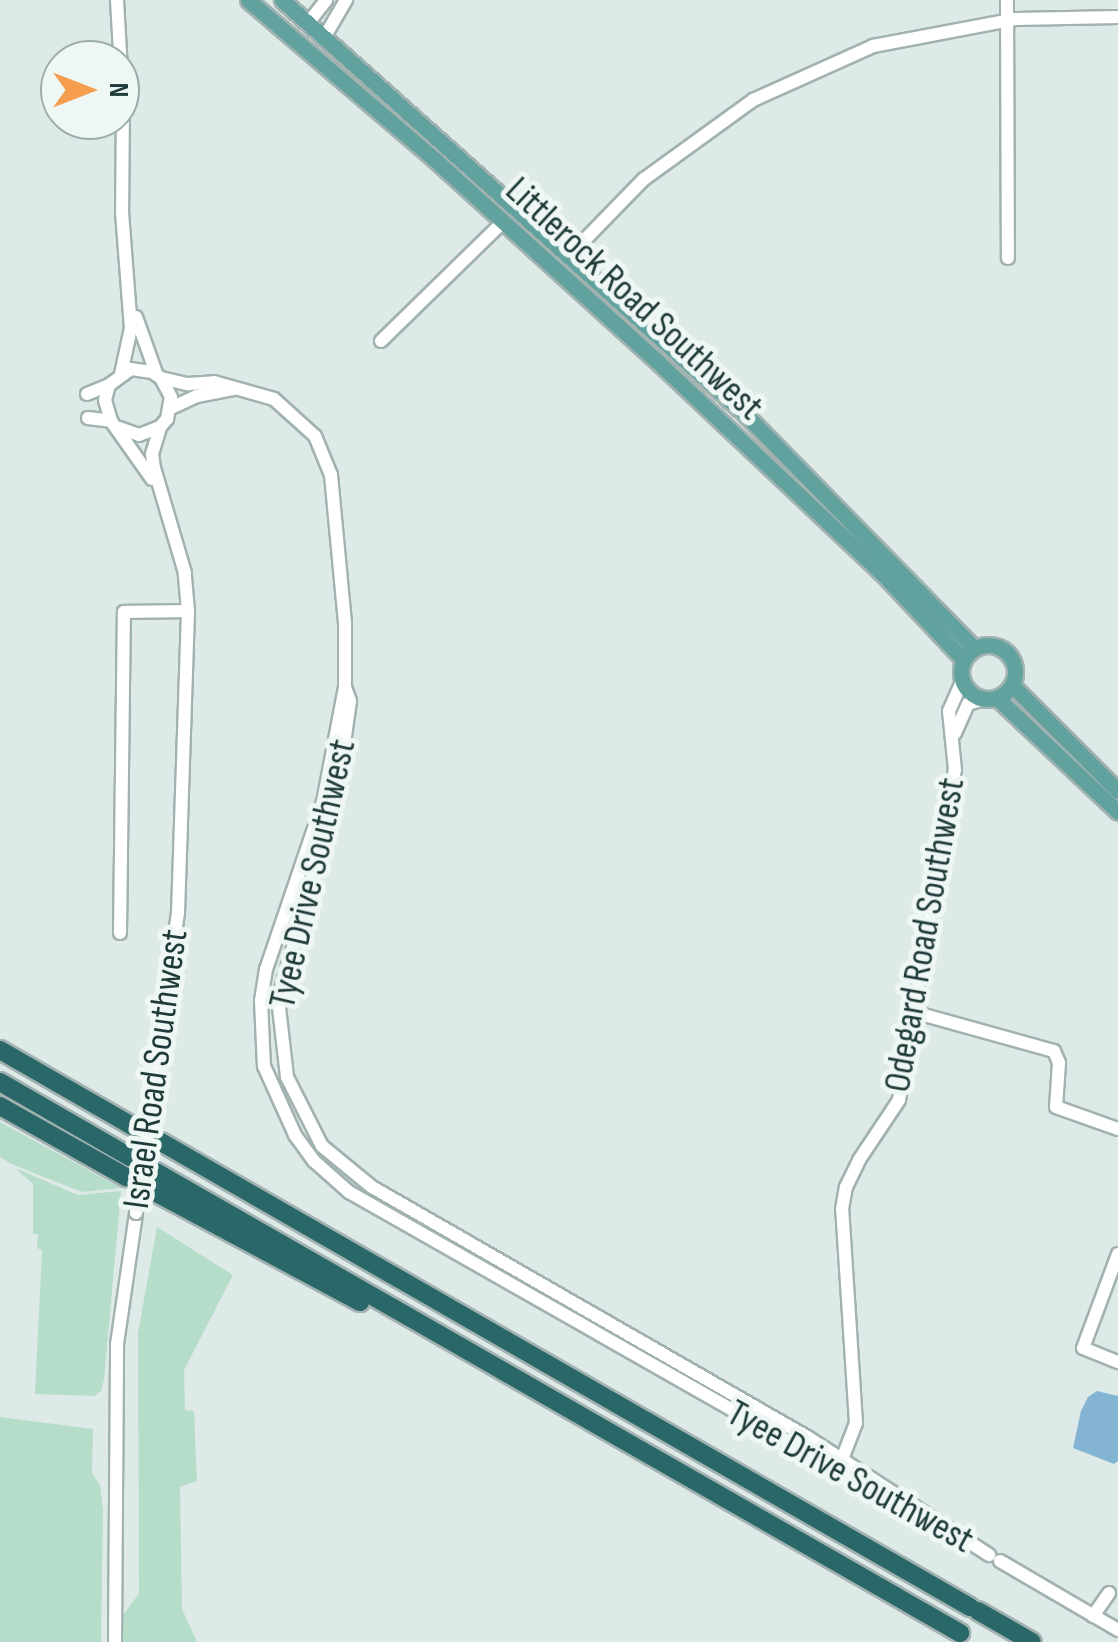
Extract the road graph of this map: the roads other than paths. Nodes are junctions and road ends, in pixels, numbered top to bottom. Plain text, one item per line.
1 (117, 0) edge
2 (248, 0) edge
3 (282, 0) edge
4 (326, 0) edge
5 (346, 0) edge
6 (1008, 0) edge
7 (1118, 17) edge
8 (1007, 21) junction
9 (309, 22) junction
10 (325, 36) junction
11 (503, 222) junction
12 (569, 256) junction
13 (1008, 258) dead end
14 (128, 285) junction
15 (381, 341) dead end
16 (121, 374) junction
17 (160, 377) junction
18 (110, 385) junction
19 (241, 388) junction
20 (87, 394) dead end
21 (170, 408) junction
22 (88, 418) dead end
23 (115, 424) junction
24 (160, 427) junction
25 (163, 499) junction
26 (188, 611) junction
27 (968, 654) junction
28 (962, 682) junction
29 (1012, 685) junction
30 (991, 699) junction
31 (954, 736) junction
32 (1118, 790) edge
33 (1118, 812) edge
34 (120, 933) dead end
35 (917, 1012) junction
36 (0, 1040) edge
37 (0, 1050) edge
38 (0, 1082) edge
39 (0, 1106) edge
40 (110, 1113) junction
41 (134, 1127) dead end
42 (1118, 1129) edge
43 (161, 1142) dead end
44 (130, 1157) dead end
45 (126, 1177) dead end
46 (154, 1181) dead end
47 (1118, 1254) edge
48 (1111, 1295) edge
49 (1118, 1362) edge
50 (839, 1464) junction
51 (1000, 1561) dead end
52 (1109, 1593) dead end
53 (1093, 1616) junction
54 (1118, 1630) edge
55 (968, 1637) edge
56 (115, 1642) edge
57 (1032, 1642) edge

1 - 14 street
2 - 11 main road, Littlerock Road Southwest
3 - 9 main road, Littlerock Road Southwest
4 - 9 street
5 - 10 street
6 - 8 street
7 - 8 street
8 - 12 street
8 - 13 street
9 - 10 main road, Littlerock Road Southwest
10 - 12 main road, Littlerock Road Southwest
11 - 15 street
11 - 27 main road, Littlerock Road Southwest
12 - 27 main road, Littlerock Road Southwest
14 - 16 street
14 - 17 street
16 - 17 street
16 - 18 street
17 - 19 street, Tyee Drive Southwest
17 - 21 street
18 - 20 street
18 - 23 street
19 - 21 street
19 - 50 street, Tyee Drive Southwest
21 - 24 street
22 - 23 street
23 - 24 street
23 - 25 street, Israel Road Southwest
24 - 25 street, Israel Road Southwest
25 - 26 street, Israel Road Southwest
26 - 34 street
26 - 56 street, Israel Road Southwest, bridge
27 - 28 main road
27 - 29 main road, Littlerock Road Southwest
28 - 30 main road
28 - 31 street, Odegard Road Southwest
29 - 30 main road
29 - 32 main road, Littlerock Road Southwest
30 - 31 street
30 - 33 main road
31 - 35 street, Odegard Road Southwest
35 - 42 street
35 - 50 street, Odegard Road Southwest
36 - 40 highway
37 - 40 highway
38 - 44 highway
39 - 45 highway
40 - 41 highway
43 - 57 highway
46 - 55 highway
47 - 48 street
48 - 49 street
50 - 50 street, Tyee Drive Southwest
51 - 53 street, Tyee Drive Southwest
52 - 53 street
53 - 54 street, Tyee Drive Southwest

